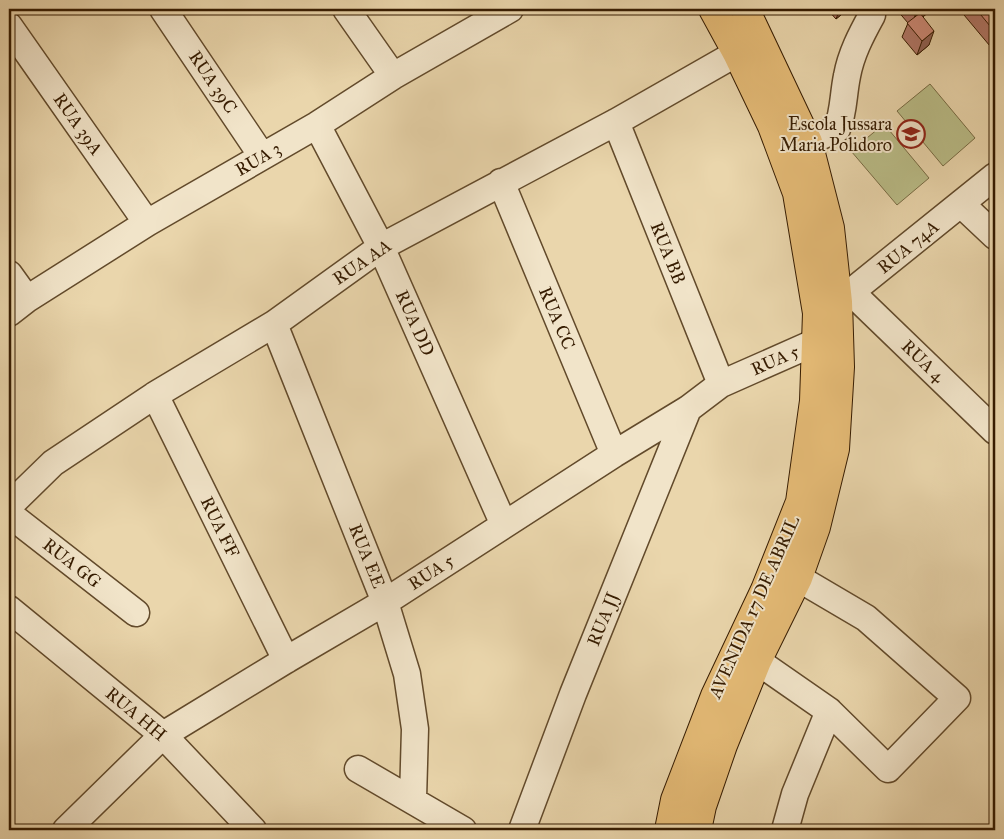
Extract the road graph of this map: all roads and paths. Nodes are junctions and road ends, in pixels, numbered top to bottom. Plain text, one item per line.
1 (163, 9) edge
2 (346, 9) edge
3 (510, 9) edge
4 (713, 9) edge
5 (745, 9) edge
6 (872, 15) dead end
7 (9, 26) edge
8 (737, 53) junction
9 (393, 76) junction
10 (616, 122) junction
11 (317, 125) junction
12 (808, 142) junction
13 (262, 156) junction
14 (995, 176) edge
15 (501, 182) junction
16 (961, 204) junction
17 (147, 223) junction
18 (995, 236) edge
19 (381, 247) junction
20 (9, 274) edge
21 (835, 302) junction
22 (18, 306) edge
23 (274, 324) junction
24 (816, 342) junction
25 (721, 384) junction
26 (155, 395) junction
27 (688, 409) junction
28 (995, 431) edge
29 (614, 454) junction
30 (9, 506) edge
31 (9, 514) edge
32 (504, 525) junction
33 (798, 578) junction
34 (385, 602) junction
35 (9, 609) edge
36 (136, 613) dead end
37 (286, 660) junction
38 (757, 661) junction
39 (829, 711) junction
40 (163, 735) junction
41 (358, 768) dead end
42 (414, 799) junction
43 (66, 830) edge
44 (253, 830) edge
45 (463, 830) edge
46 (522, 830) edge
47 (669, 830) edge
48 (697, 830) edge
49 (785, 830) edge

1 - 13 street, RUA 39C
2 - 9 street
3 - 9 street, RUA 3
4 - 8 main road, AVENIDA 17 DE ABRIL
5 - 12 main road, AVENIDA 17 DE ABRIL
6 - 12 street
7 - 17 street, RUA 39A
8 - 10 street, RUA AA
8 - 21 main road, AVENIDA 17 DE ABRIL
9 - 11 street, RUA 3
10 - 15 street, RUA AA
10 - 25 street, RUA BB
11 - 13 street, RUA 3
11 - 19 street, RUA DD
12 - 21 main road, AVENIDA 17 DE ABRIL
13 - 17 street, RUA 3
14 - 16 street, RUA 74A
15 - 19 street, RUA AA
15 - 29 street, RUA CC
16 - 18 street
16 - 21 street, RUA 74A
17 - 22 street, RUA 3
19 - 23 street, RUA AA
19 - 32 street, RUA DD
20 - 22 street
21 - 24 main road, AVENIDA 17 DE ABRIL
21 - 28 street, RUA 4
21 - 33 main road, AVENIDA 17 DE ABRIL
23 - 26 street, RUA AA
23 - 34 street, RUA EE
24 - 25 street, RUA 5
24 - 47 main road, AVENIDA 17 DE ABRIL
25 - 27 street, RUA 5
26 - 30 street, RUA AA
26 - 37 street, RUA FF
27 - 29 street, RUA 5
27 - 46 street, RUA JJ
29 - 32 street, RUA 5
31 - 36 street, RUA GG
32 - 34 street, RUA 5
33 - 38 main road, AVENIDA 17 DE ABRIL
33 - 39 street
34 - 37 street, RUA 5
34 - 42 street, RUA EE
35 - 40 street, RUA HH
37 - 40 street, RUA 5
38 - 39 street
38 - 48 main road, AVENIDA 17 DE ABRIL
39 - 49 street
40 - 43 street, RUA 5
40 - 44 street, RUA HH
41 - 42 street
42 - 45 street

